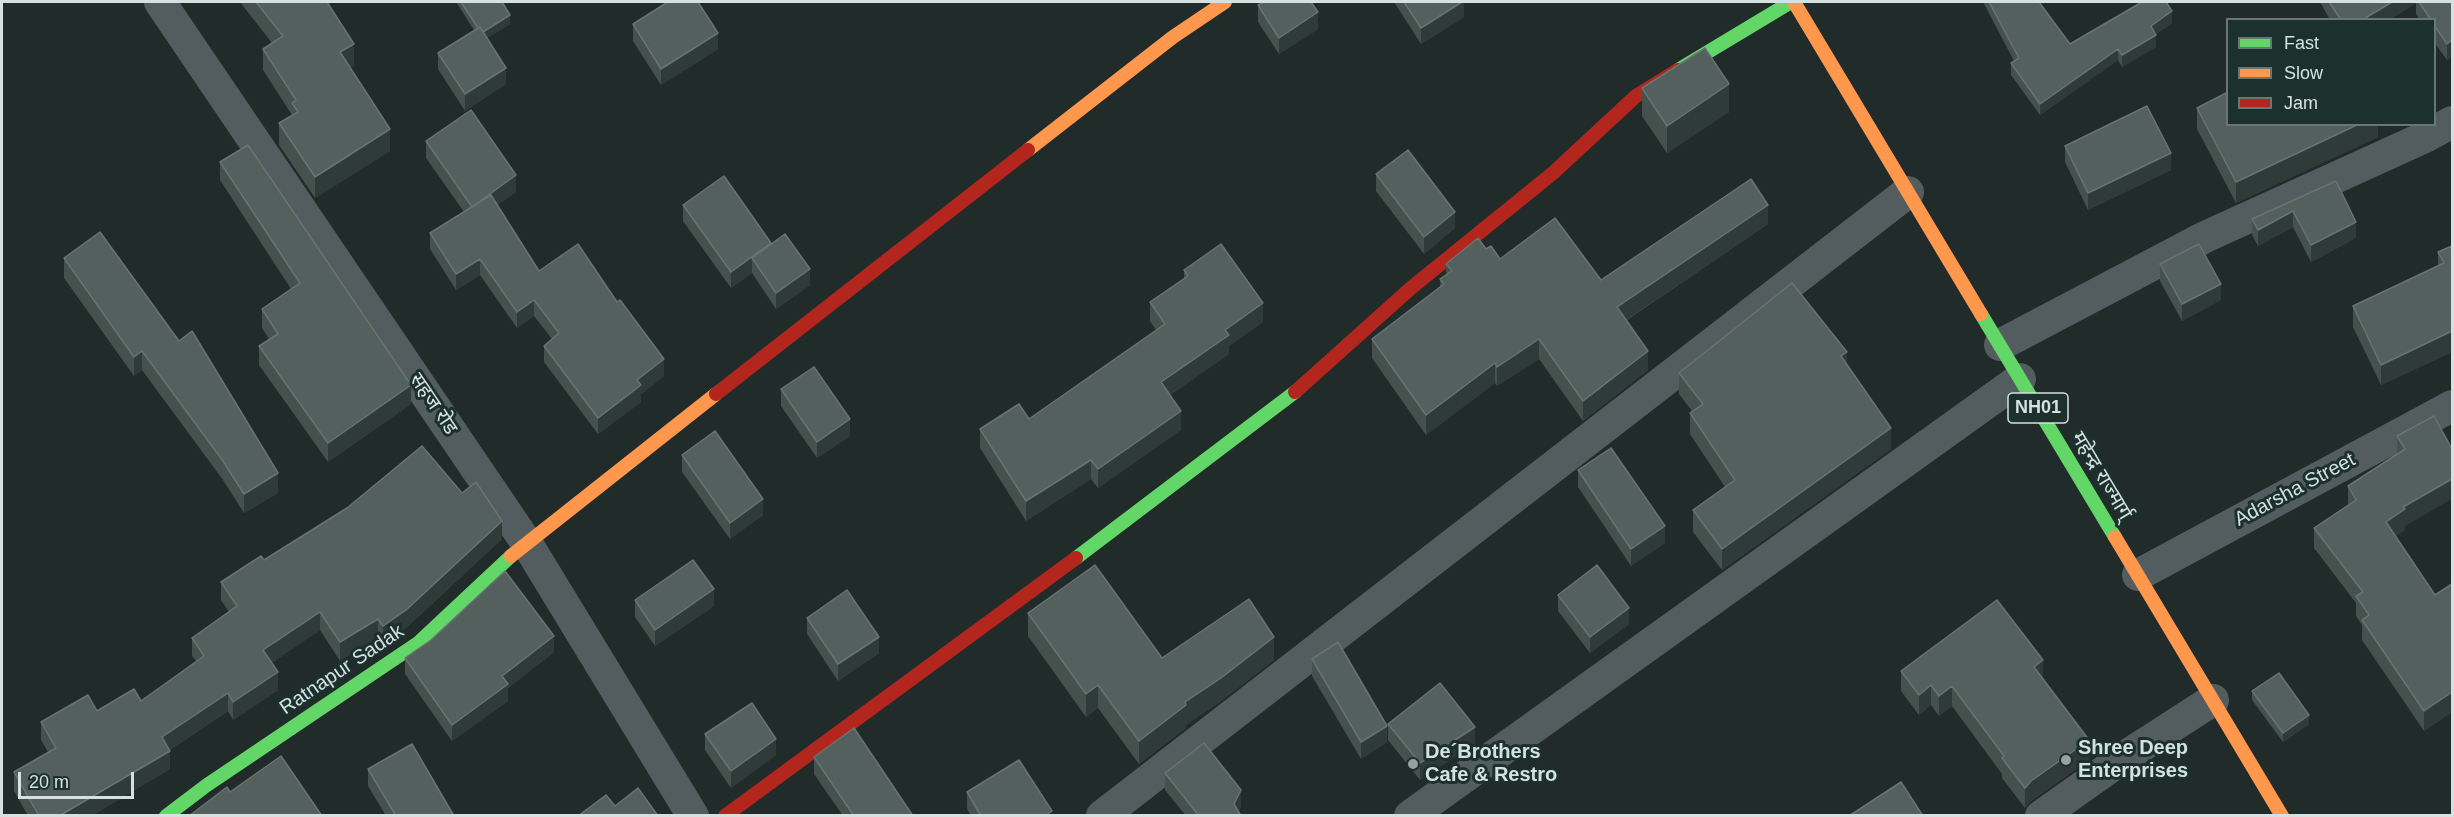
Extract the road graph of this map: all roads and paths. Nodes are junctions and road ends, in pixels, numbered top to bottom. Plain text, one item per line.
1 (160, 2) edge
2 (1226, 2) edge
3 (1792, 2) edge
4 (2452, 122) edge
5 (1908, 192) junction
6 (2000, 345) junction
7 (2020, 379) junction
8 (2452, 406) edge
9 (526, 542) junction
10 (2138, 575) junction
11 (2213, 700) junction
12 (166, 816) edge
13 (693, 816) edge
14 (725, 816) edge
15 (1102, 816) edge
16 (1410, 816) edge
17 (2041, 816) edge
18 (2282, 816) edge

1 - 9 street, सहज रोड
2 - 9 main road, Ratnapur Sadak
3 - 5 main road, महेन्द्र राज्मार्ग् / NH01
3 - 14 main road
4 - 6 street
5 - 6 main road, महेन्द्र राज्मार्ग् / NH01
5 - 15 street
6 - 7 main road, महेन्द्र राज्मार्ग् / NH01
7 - 10 main road, महेन्द्र राज्मार्ग् / NH01
7 - 16 street
8 - 10 street, Adarsha Street
9 - 12 main road, Ratnapur Sadak
9 - 13 street, सहज रोड
10 - 11 main road, महेन्द्र राज्मार्ग् / NH01
11 - 17 street
11 - 18 main road, महेन्द्र राज्मार्ग् / NH01

